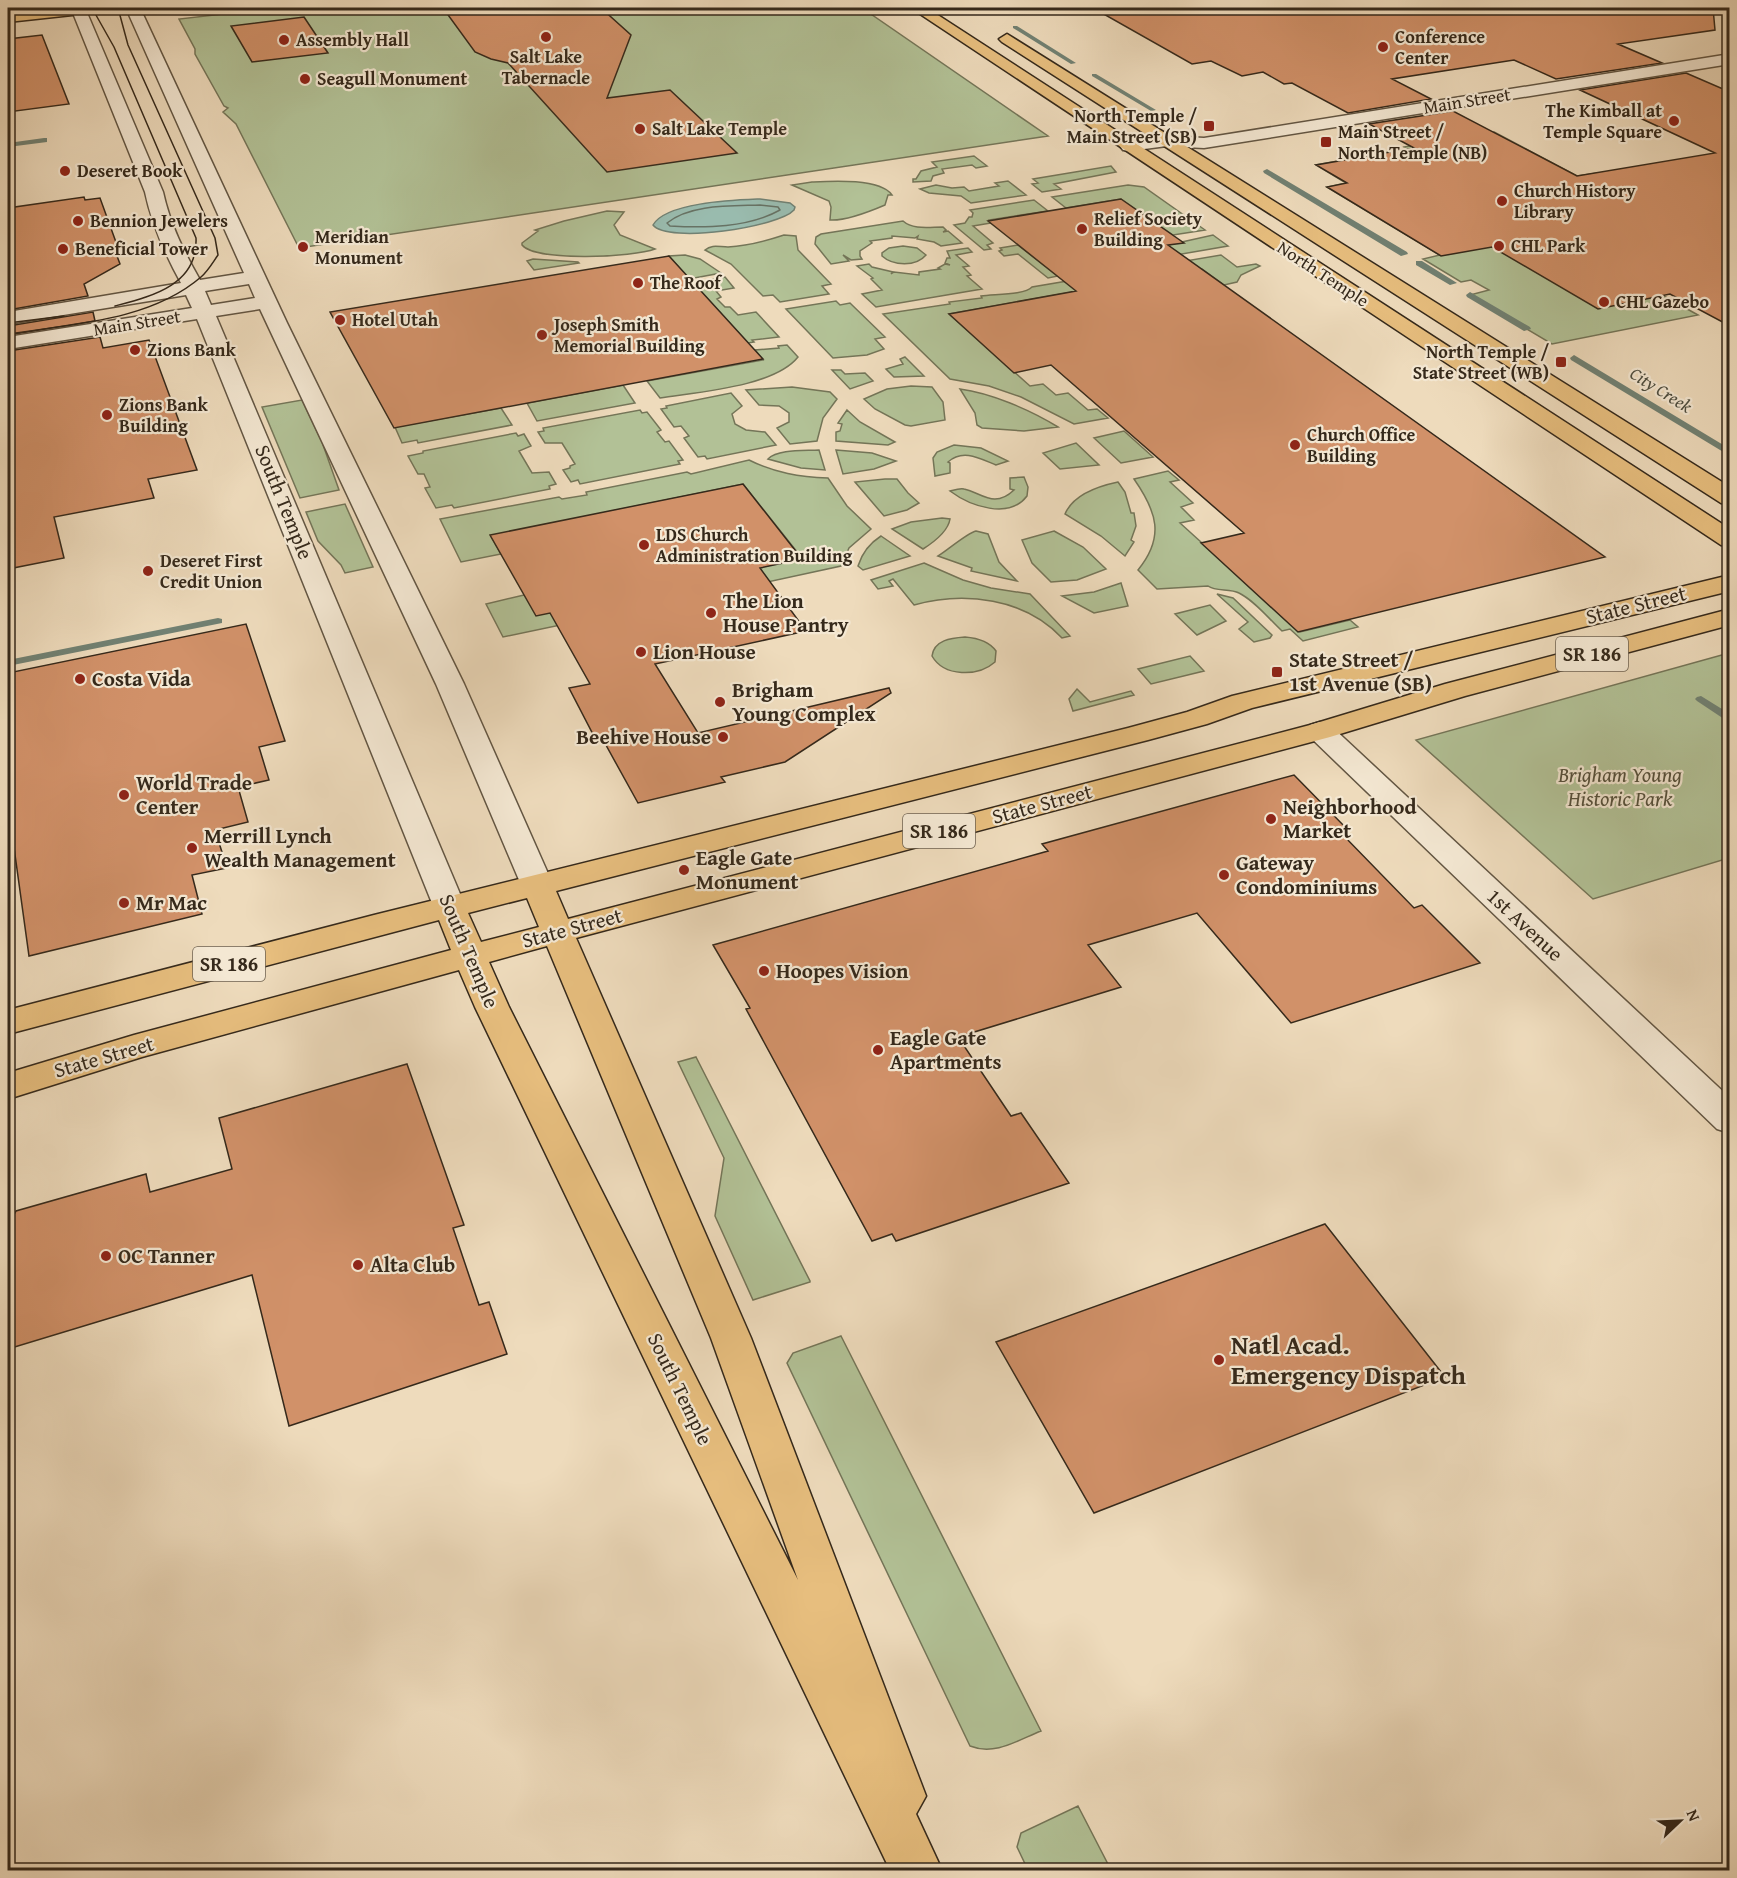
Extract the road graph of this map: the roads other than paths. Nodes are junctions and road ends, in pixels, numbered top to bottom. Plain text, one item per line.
1 (100, 8) edge
2 (133, 8) edge
3 (918, 8) edge
4 (78, 9) edge
5 (8, 18) edge
6 (989, 28) dead end
7 (1730, 59) edge
8 (1175, 146) junction
9 (1136, 151) junction
10 (256, 277) junction
11 (199, 299) junction
12 (267, 302) junction
13 (8, 318) edge
14 (8, 343) edge
15 (1730, 498) edge
16 (1730, 540) edge
17 (1730, 583) edge
18 (1730, 617) edge
19 (1320, 731) junction
20 (538, 887) junction
21 (450, 908) junction
22 (558, 932) junction
23 (470, 957) junction
24 (8, 1022) edge
25 (8, 1086) edge
26 (1730, 1120) edge
27 (917, 1870) edge
28 (926, 1870) edge

1 - 4 main road
2 - 10 street
3 - 9 main road, North Temple
4 - 5 main road
4 - 11 street, South Temple
6 - 8 main road, North Temple
7 - 8 street, Main Street
8 - 9 street, Main Street
8 - 15 main road, North Temple
9 - 16 main road, North Temple
10 - 11 street, Main Street
10 - 12 street
11 - 12 street, Main Street
11 - 13 street, Main Street
11 - 14 street, Main Street
11 - 21 street, South Temple
12 - 20 street
17 - 20 main road, State Street / SR 186
18 - 19 main road, State Street / SR 186
19 - 22 main road, State Street / SR 186
19 - 26 street, 1st Avenue
20 - 21 main road, State Street / SR 186
20 - 22 main road
21 - 23 main road, South Temple
21 - 24 main road, State Street / SR 186
22 - 23 main road, State Street / SR 186
22 - 28 main road
23 - 25 main road, State Street / SR 186
23 - 27 main road, South Temple

